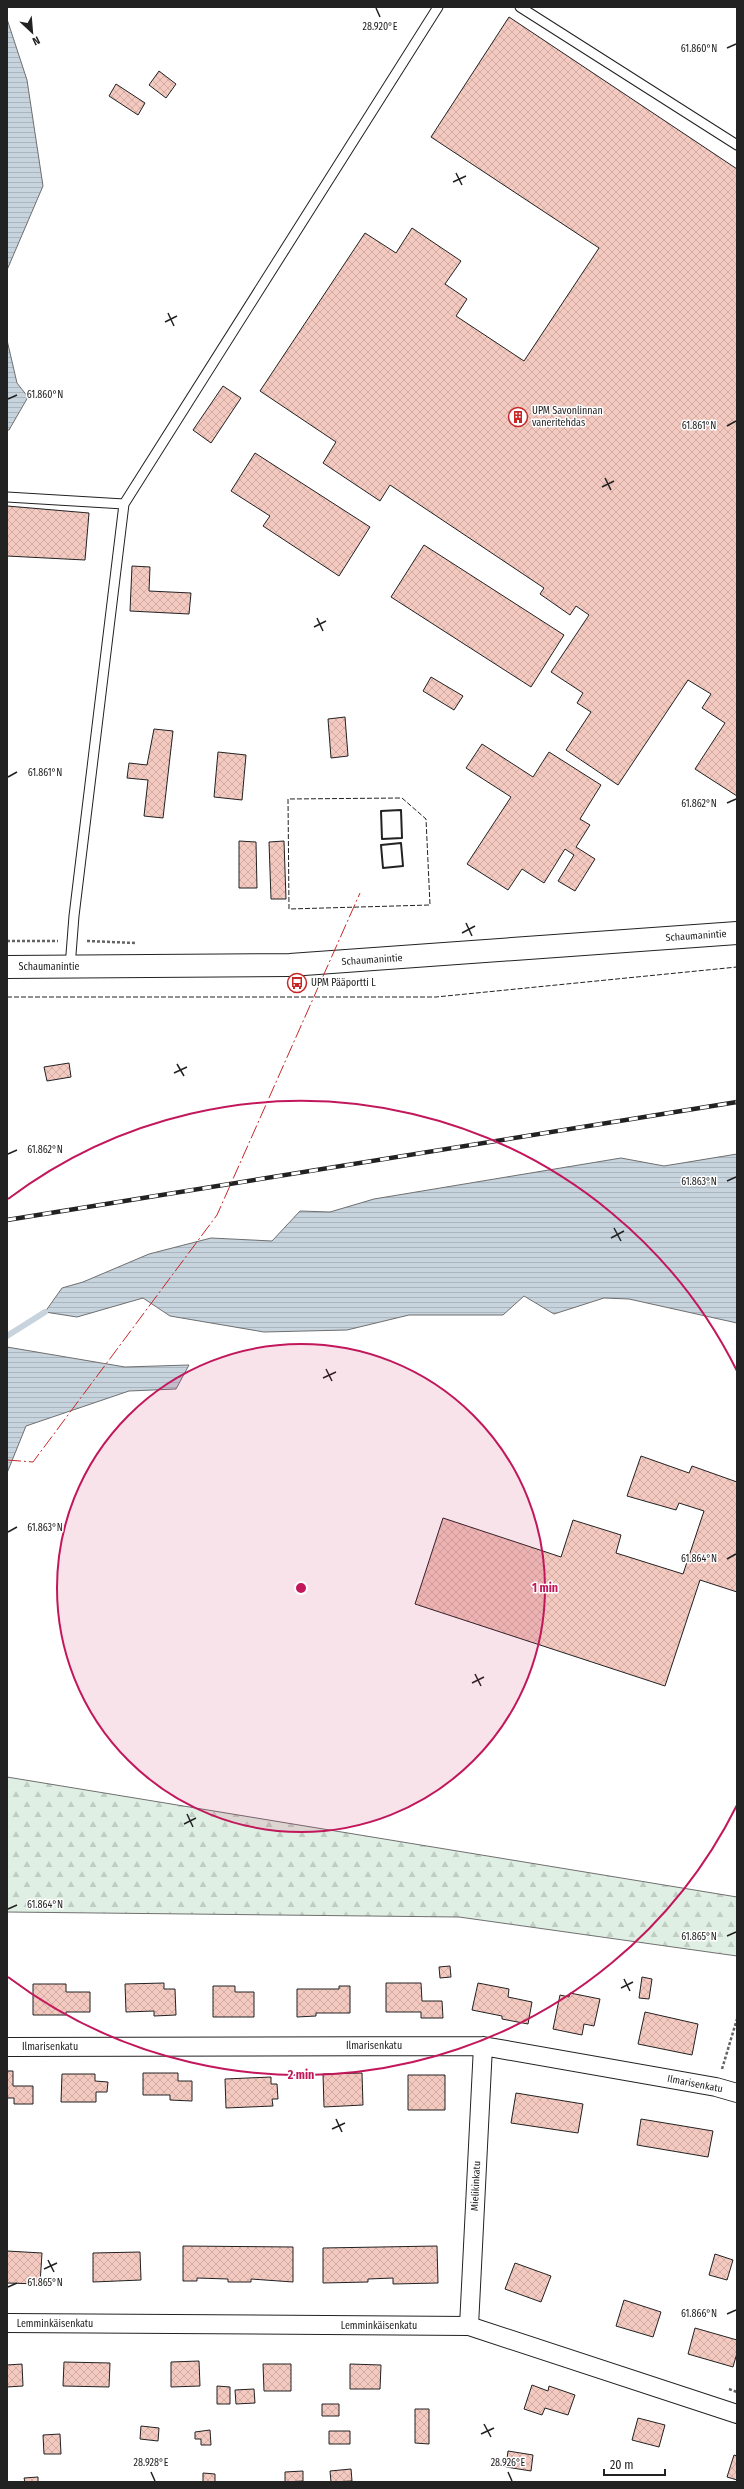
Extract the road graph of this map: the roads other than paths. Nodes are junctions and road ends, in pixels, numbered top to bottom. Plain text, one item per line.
1 (438, 7) edge
2 (520, 7) edge
3 (737, 145) edge
4 (7, 496) edge
5 (124, 504) junction
6 (737, 933) edge
7 (70, 967) junction
8 (7, 968) edge
9 (483, 2046) junction
10 (7, 2047) edge
11 (737, 2093) edge
12 (7, 2323) edge
13 (469, 2326) junction
14 (737, 2414) edge

1 - 5 lane
2 - 3 lane
4 - 5 lane
5 - 7 lane
6 - 7 street, Schaumanintie
7 - 8 street, Schaumanintie
9 - 10 street, Ilmarisenkatu
9 - 11 street, Ilmarisenkatu
9 - 13 street, Mielikinkatu
12 - 13 street, Lemminkäisenkatu
13 - 14 street, Lemminkäisenkatu

